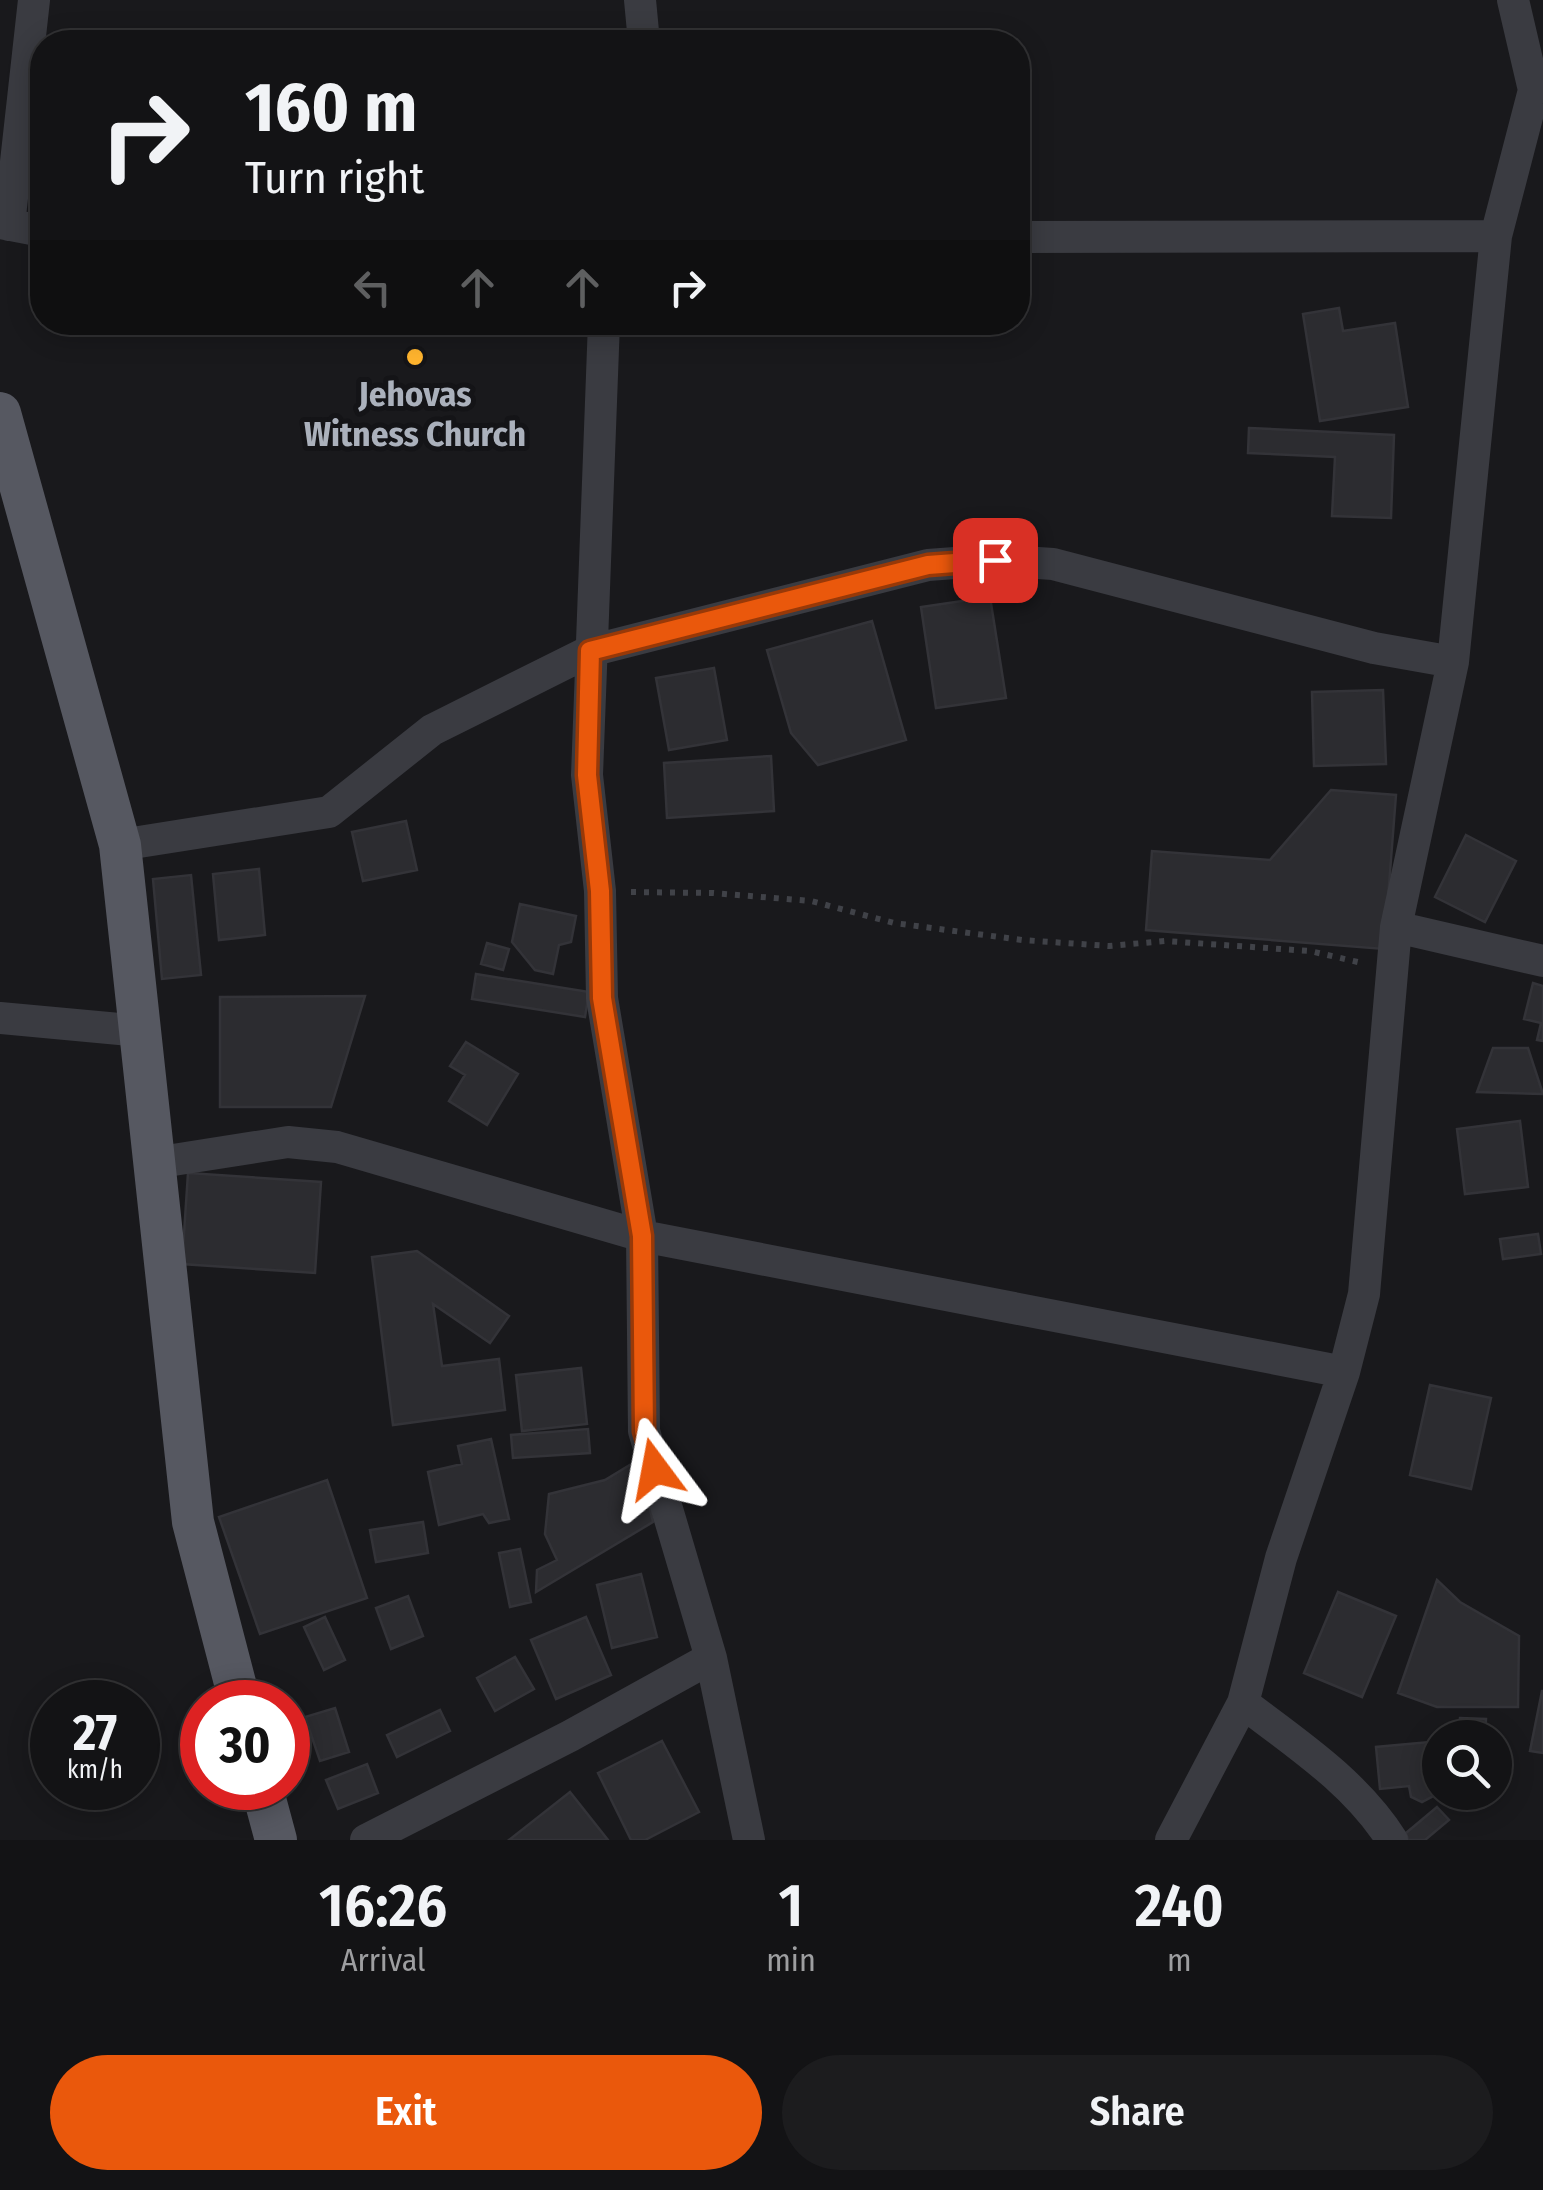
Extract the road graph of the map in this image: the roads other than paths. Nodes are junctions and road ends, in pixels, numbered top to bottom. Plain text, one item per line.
1 (34, 0) edge
2 (640, 0) edge
3 (1513, 0) edge
4 (30, 30) edge
5 (643, 30) edge
6 (30, 31) edge
7 (1539, 84) edge
8 (5, 224) edge
9 (30, 229) edge
10 (1030, 236) edge
11 (1496, 236) junction
12 (603, 335) edge
13 (0, 413) edge
14 (590, 651) junction
15 (1454, 662) junction
16 (120, 845) junction
17 (1396, 926) junction
18 (1543, 960) edge
19 (0, 1018) edge
20 (141, 1031) junction
21 (154, 1164) junction
22 (642, 1236) junction
23 (1344, 1372) junction
24 (710, 1658) junction
25 (234, 1680) edge
26 (1243, 1703) junction
27 (268, 1810) edge
28 (276, 1840) edge
29 (366, 1840) edge
30 (749, 1840) edge
31 (1172, 1840) edge
32 (1392, 1840) edge

1 - 4 street
2 - 5 street
3 - 7 street
6 - 8 street
7 - 11 street
8 - 9 street
10 - 11 street
11 - 15 street
12 - 14 street
13 - 16 main road
14 - 15 street
14 - 16 street
14 - 22 street
15 - 17 street
16 - 20 main road
17 - 18 street
17 - 23 street
19 - 20 street
20 - 21 main road
21 - 22 street
21 - 25 main road
22 - 23 street
22 - 24 street
23 - 26 street
24 - 29 street
24 - 30 street
26 - 31 street
26 - 32 street
27 - 28 main road

